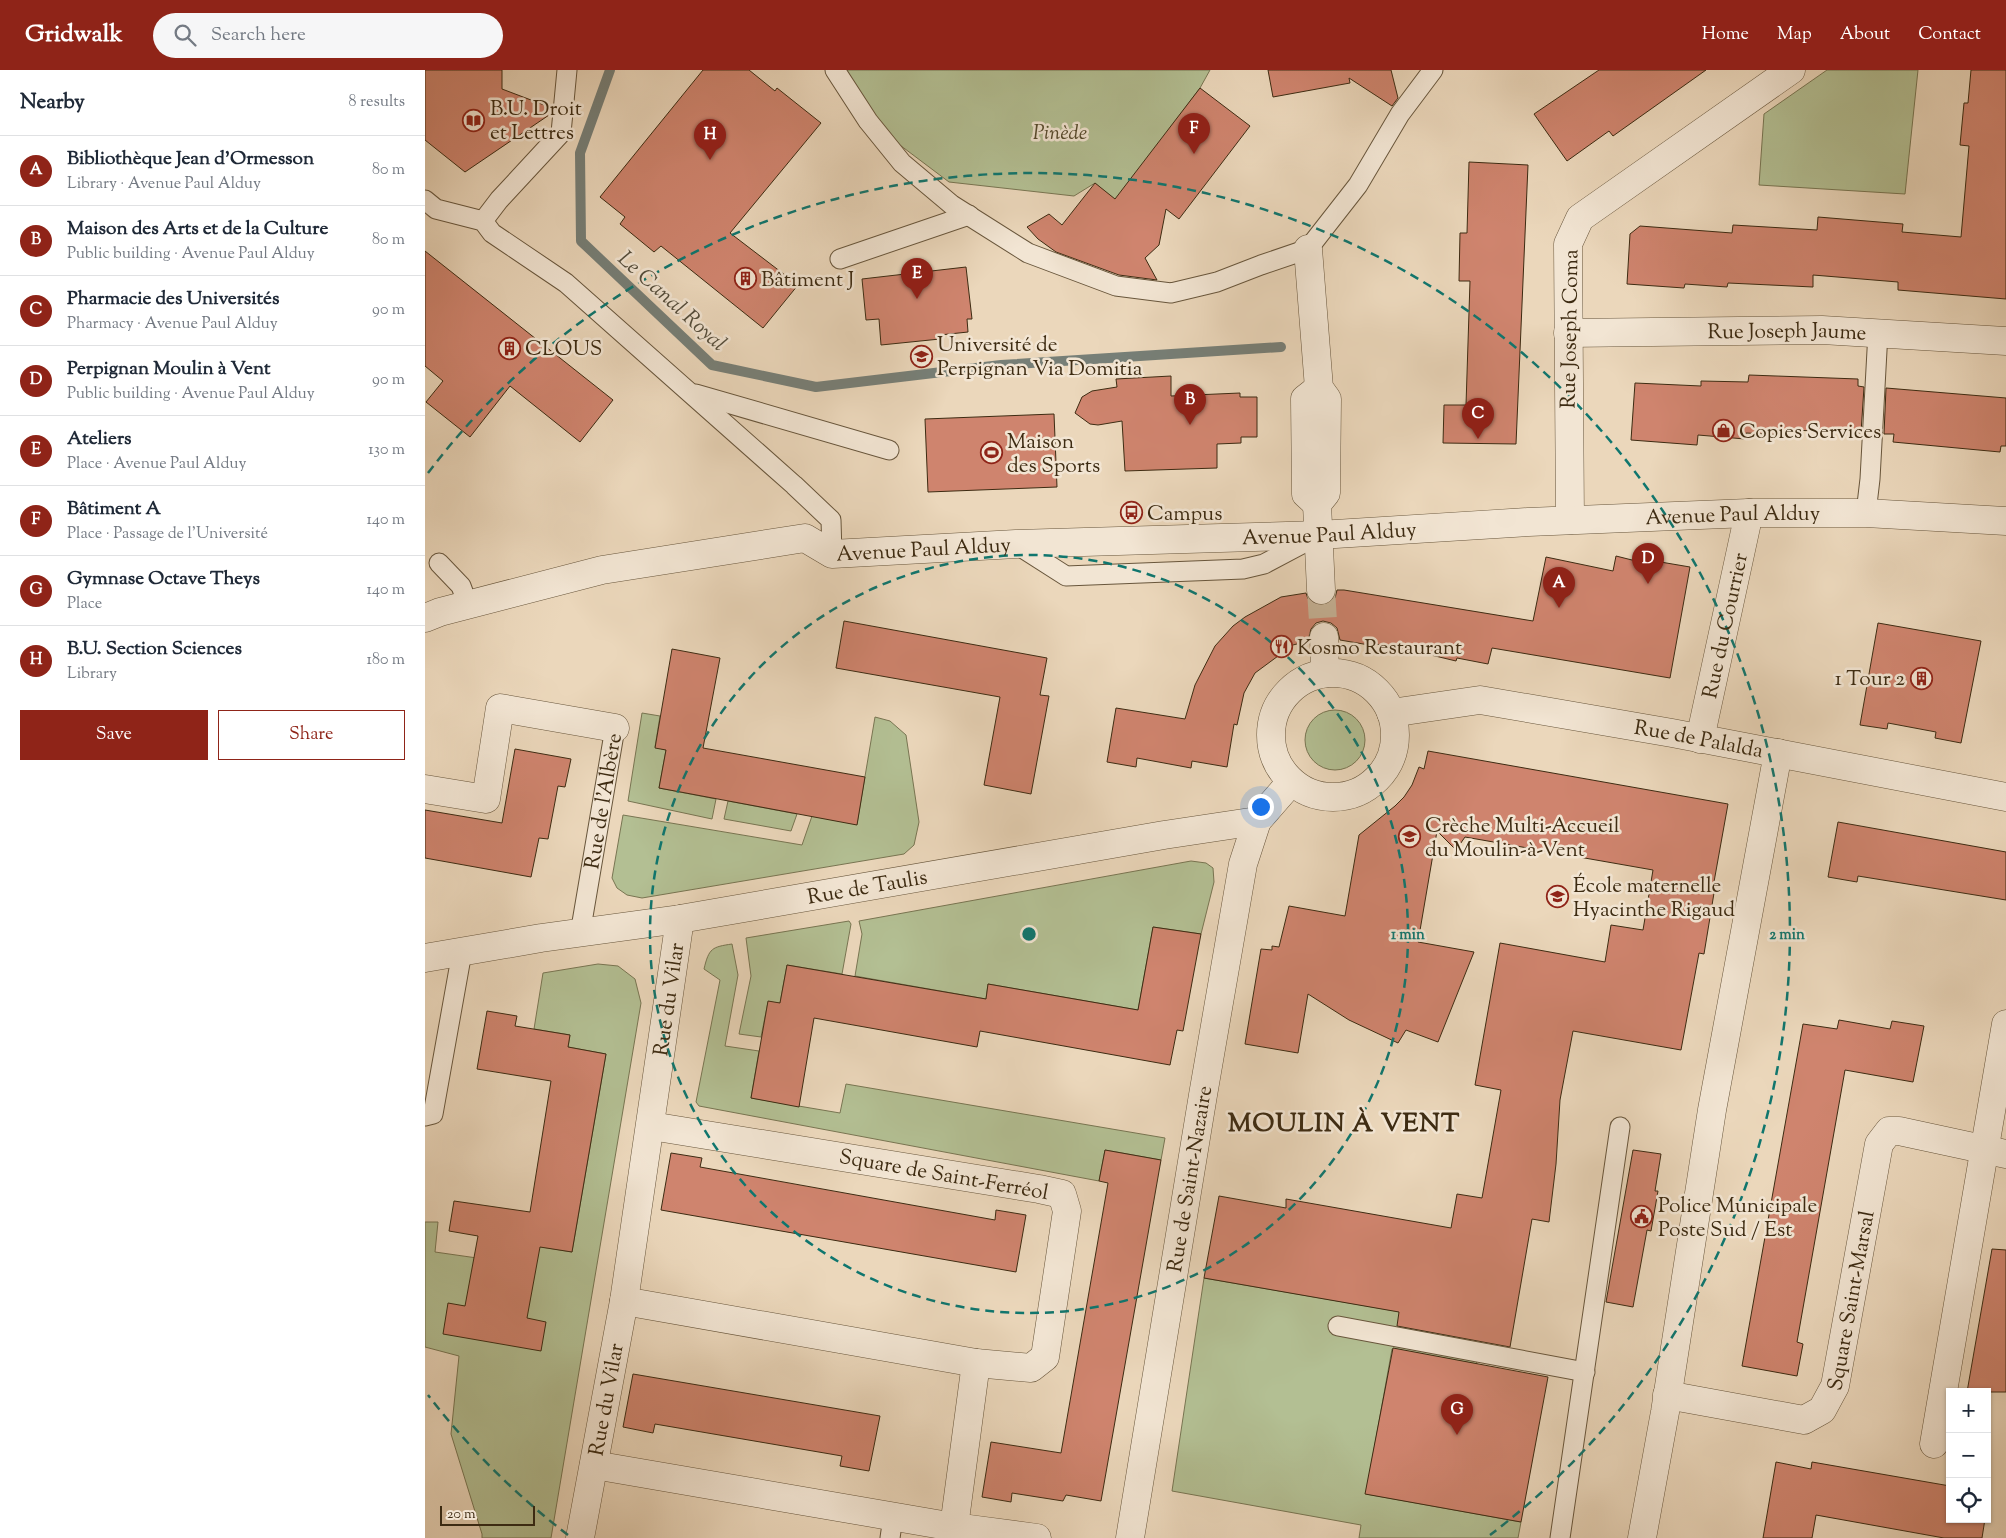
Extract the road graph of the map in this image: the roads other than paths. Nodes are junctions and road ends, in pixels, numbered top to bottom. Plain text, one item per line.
1 (567, 70) edge
2 (835, 70) edge
3 (1433, 70) edge
4 (1791, 70) edge
5 (425, 200) edge
6 (969, 215) junction
7 (483, 221) junction
8 (1309, 249) junction
9 (840, 259) dead end
10 (1878, 332) junction
11 (1568, 333) junction
12 (2006, 341) edge
13 (690, 392) junction
14 (889, 450) dead end
15 (1749, 512) junction
16 (1866, 513) junction
17 (1570, 520) junction
18 (2006, 521) edge
19 (1319, 535) junction
20 (832, 554) junction
21 (439, 563) dead end
22 (1321, 590) tunnel mouth
23 (468, 605) junction
24 (425, 618) edge
25 (1324, 637) tunnel mouth
26 (1325, 673) junction
27 (1391, 714) junction
28 (615, 728) joint
29 (1701, 739) junction
30 (1778, 753) junction
31 (1291, 782) junction
32 (425, 789) edge
33 (2006, 796) edge
34 (1257, 822) junction
35 (680, 919) junction
36 (580, 934) junction
37 (462, 952) junction
38 (425, 958) edge
39 (2006, 1024) edge
40 (425, 1116) edge
41 (651, 1126) junction
42 (1620, 1127) dead end
43 (1995, 1152) edge
44 (624, 1301) junction
45 (1338, 1326) dead end
46 (976, 1363) junction
47 (1585, 1372) junction
48 (1667, 1394) junction
49 (1935, 1444) dead end
50 (594, 1465) junction
51 (954, 1527) junction
52 (891, 1528) edge
53 (580, 1538) edge
54 (1037, 1538) edge
55 (1130, 1538) edge
56 (1560, 1538) edge
57 (1641, 1538) edge

1 - 7 lane
2 - 6 lane
3 - 8 lane
4 - 11 street, Rue Joseph Coma
5 - 7 lane
6 - 8 lane
6 - 9 lane
7 - 13 lane
8 - 19 street
10 - 11 street, Rue Joseph Jaume
10 - 12 street, Rue Joseph Jaume
10 - 16 lane
11 - 17 street, Rue Joseph Coma
13 - 14 lane
13 - 20 lane
15 - 16 street, Avenue Paul Alduy
15 - 17 street, Avenue Paul Alduy
15 - 29 street, Rue du Courrier
16 - 18 street, Avenue Paul Alduy
17 - 19 street, Avenue Paul Alduy
19 - 20 street, Avenue Paul Alduy
19 - 22 street
20 - 23 street, Avenue Paul Alduy
21 - 23 lane
23 - 24 street, Avenue Paul Alduy
25 - 26 street
26 - 27 street
26 - 31 street
27 - 29 street, Rue de Palalda
27 - 31 street
28 - 32 street, Rue de l'Albère
28 - 36 lane, Rue de l'Albère
29 - 30 street, Rue de Palalda
30 - 33 street, Rue de Palalda
30 - 48 street
31 - 34 street
34 - 35 street, Rue de Taulis
34 - 55 street, Rue de Saint-Nazaire
35 - 36 street, Rue de Taulis
35 - 41 street, Rue du Vilar
36 - 37 street, Rue de Taulis
37 - 38 street, Rue de Taulis
37 - 40 lane
39 - 43 street
41 - 44 street, Rue du Vilar
41 - 46 street, Square de Saint-Ferréol
42 - 47 lane
43 - 48 street, Square Saint-Marsal
43 - 49 street
44 - 46 street, Square de Saint-Ferréol
44 - 50 street, Rue du Vilar
45 - 47 lane
46 - 51 street
47 - 56 lane
48 - 57 street
50 - 52 street, Rue du Vilar
50 - 53 street
51 - 52 street, Rue du Vilar
51 - 54 street, Rue du Vilar

